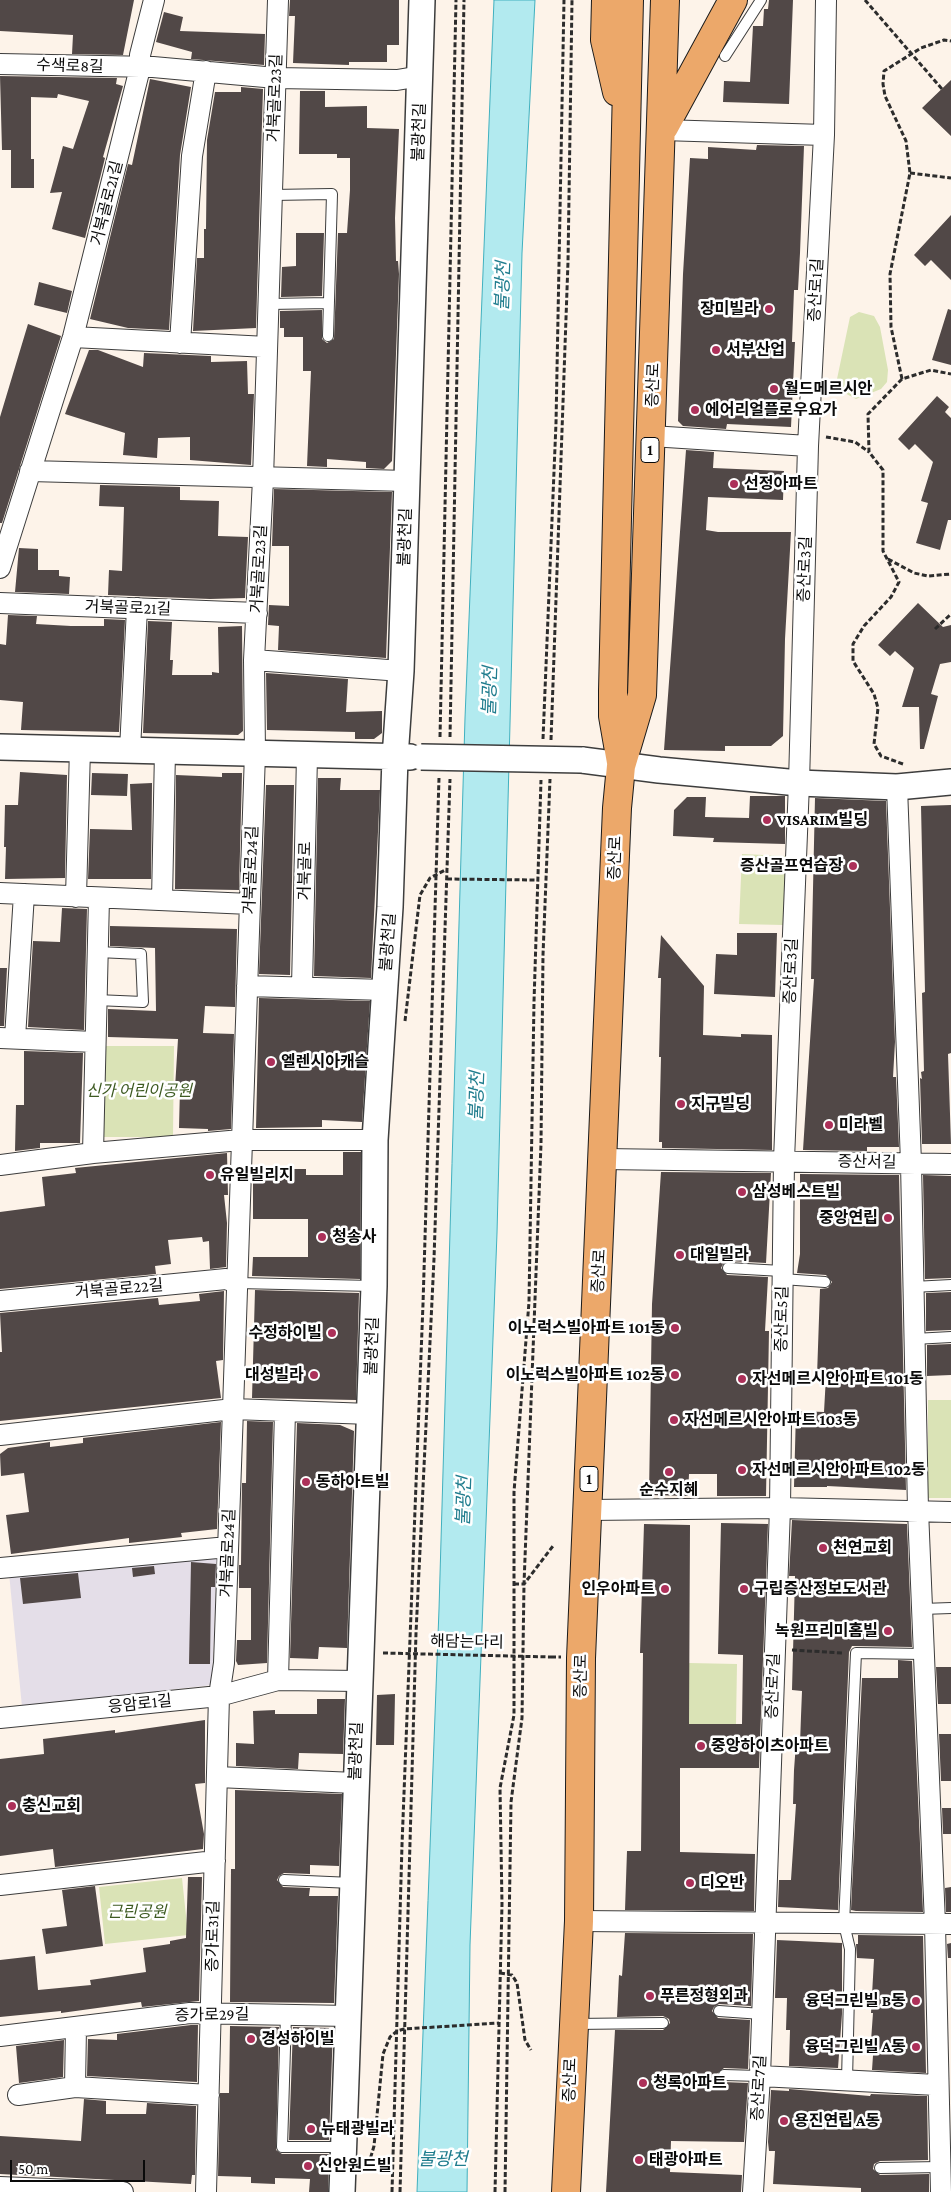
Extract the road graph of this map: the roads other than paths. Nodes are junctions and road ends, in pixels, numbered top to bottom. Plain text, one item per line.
1 (154, 0) edge
2 (278, 0) edge
3 (422, 0) edge
4 (606, 0) edge
5 (629, 0) edge
6 (665, 0) edge
7 (732, 0) edge
8 (761, 0) edge
9 (826, 0) edge
10 (725, 56) dead end
11 (0, 64) edge
12 (140, 68) junction
13 (206, 71) junction
14 (421, 76) junction
15 (276, 78) junction
16 (626, 129) junction
17 (662, 130) junction
18 (824, 135) junction
19 (272, 195) junction
20 (329, 303) junction
21 (268, 304) junction
22 (328, 336) dead end
23 (73, 337) junction
24 (180, 343) junction
25 (267, 347) junction
26 (651, 436) junction
27 (809, 441) junction
28 (30, 471) junction
29 (263, 479) junction
30 (407, 481) junction
31 (0, 568) edge
32 (0, 603) edge
33 (137, 608) junction
34 (257, 613) junction
35 (254, 660) junction
36 (400, 671) junction
37 (0, 747) edge
38 (80, 748) junction
39 (130, 750) junction
40 (166, 751) junction
41 (255, 754) junction
42 (307, 755) junction
43 (394, 758) junction
44 (621, 766) junction
45 (951, 782) edge
46 (799, 783) junction
47 (897, 787) junction
48 (0, 893) edge
49 (24, 894) junction
50 (76, 897) junction
51 (100, 898) junction
52 (162, 900) junction
53 (250, 904) junction
54 (98, 952) junction
55 (247, 986) junction
56 (302, 988) junction
57 (385, 990) junction
58 (96, 1000) junction
59 (8, 1038) edge
60 (95, 1042) junction
61 (241, 1140) junction
62 (375, 1140) junction
63 (93, 1153) junction
64 (604, 1160) junction
65 (784, 1160) junction
66 (911, 1163) junction
67 (951, 1164) edge
68 (0, 1165) edge
69 (728, 1268) dead end
70 (782, 1275) junction
71 (825, 1282) dead end
72 (237, 1283) junction
73 (951, 1285) edge
74 (374, 1286) junction
75 (913, 1287) junction
76 (0, 1301) edge
77 (951, 1338) edge
78 (914, 1339) junction
79 (233, 1409) junction
80 (285, 1411) junction
81 (370, 1414) junction
82 (0, 1434) edge
83 (780, 1508) junction
84 (588, 1510) junction
85 (918, 1510) junction
86 (951, 1512) edge
87 (228, 1547) junction
88 (0, 1565) edge
89 (951, 1608) edge
90 (922, 1609) junction
91 (924, 1654) junction
92 (278, 1680) junction
93 (359, 1681) junction
94 (219, 1696) junction
95 (0, 1718) edge
96 (217, 1777) junction
97 (355, 1783) junction
98 (215, 1861) junction
99 (284, 1880) dead end
100 (352, 1884) junction
101 (0, 1885) edge
102 (579, 1921) junction
103 (764, 1924) junction
104 (844, 1924) junction
105 (943, 1924) edge
106 (944, 1987) edge
107 (719, 2011) dead end
108 (212, 2014) junction
109 (762, 2014) junction
110 (286, 2015) junction
111 (348, 2016) junction
112 (663, 2023) dead end
113 (573, 2024) junction
114 (76, 2027) junction
115 (944, 2035) edge
116 (0, 2036) edge
117 (724, 2075) dead end
118 (760, 2076) junction
119 (847, 2081) junction
120 (937, 2085) junction
121 (75, 2087) junction
122 (18, 2095) dead end
123 (209, 2095) junction
124 (344, 2147) junction
125 (880, 2168) dead end
126 (943, 2180) edge
127 (0, 2187) edge
128 (342, 2187) edge
129 (123, 2192) edge
130 (206, 2192) edge
131 (566, 2192) edge
132 (753, 2192) edge

1 - 12 street, 거북골로21길
2 - 15 street, 거북골로23길
3 - 14 street, 불광천길
4 - 16 main road
5 - 16 main road, 증산로 / 1
6 - 17 main road, 증산로 / 1
7 - 17 main road
8 - 10 lane
9 - 18 street, 증산로1길
11 - 12 street, 수색로8길
12 - 13 street
12 - 23 street, 거북골로21길
13 - 15 street
13 - 24 street
14 - 15 street
14 - 30 street, 불광천길
15 - 19 street, 거북골로23길
16 - 44 main road, 증산로 / 1
17 - 18 street
17 - 26 main road, 증산로 / 1
18 - 27 street, 증산로1길
19 - 20 lane
19 - 21 street, 거북골로23길
20 - 21 lane
20 - 22 lane
21 - 25 street, 거북골로23길
23 - 24 street
23 - 28 street, 거북골로21길
24 - 25 street
25 - 29 street, 거북골로23길
26 - 27 street
26 - 44 main road, 증산로 / 1
27 - 46 street, 증산로3길
28 - 29 street
28 - 31 street, 거북골로21길
29 - 30 street
29 - 34 street, 거북골로23길
30 - 36 street, 불광천길
32 - 33 street, 거북골로21길
33 - 34 street, 거북골로21길
33 - 39 street
34 - 35 street, 거북골로23길
35 - 36 street
35 - 41 street, 거북골로23길
36 - 43 street, 불광천길
37 - 38 street
38 - 39 street
38 - 50 street
39 - 40 street
40 - 41 street
40 - 52 street
41 - 42 street
41 - 53 street, 거북골로24길
42 - 43 street
42 - 56 street, 거북골로
43 - 44 street, bridge
43 - 57 street, 불광천길
44 - 46 street
44 - 64 main road, 증산로 / 1
45 - 47 street
46 - 47 street
46 - 65 street, 증산로3길
47 - 66 street
48 - 49 street
49 - 50 street
49 - 59 street
50 - 51 street
51 - 52 street
51 - 54 street
52 - 53 street
53 - 55 street, 거북골로24길
54 - 58 street
54 - 58 lane
55 - 56 street
55 - 61 street, 거북골로24길
56 - 57 street
57 - 62 street, 불광천길
58 - 60 street
59 - 60 street
60 - 63 street
61 - 62 street
61 - 63 street
61 - 72 street, 거북골로24길
62 - 74 street, 불광천길
63 - 68 street
64 - 65 street
64 - 84 main road, 증산로 / 1
65 - 66 street, 증산서길
65 - 70 street, 증산로5길
66 - 67 street, 증산서길
66 - 75 street
69 - 70 lane
70 - 71 lane
70 - 83 street, 증산로5길
72 - 74 lane
72 - 76 street, 거북골로22길
72 - 79 street, 거북골로24길
73 - 75 lane
74 - 81 street, 불광천길
75 - 78 street
77 - 78 lane
78 - 85 street
79 - 80 street
79 - 82 street
79 - 87 street, 거북골로24길
80 - 81 street
80 - 92 street
81 - 93 street, 불광천길
83 - 84 street
83 - 85 street
83 - 103 street, 증산로7길
84 - 102 main road, 증산로 / 1
85 - 86 street
85 - 90 street
87 - 88 street
87 - 94 street, 거북골로24길
89 - 90 lane
90 - 91 street
91 - 104 lane
91 - 105 street
92 - 93 street, 응암로1길
92 - 94 street, 응암로1길
93 - 97 street, 불광천길
94 - 95 street, 응암로1길
94 - 96 street, 증가로31길
96 - 97 street
96 - 98 street, 증가로31길
97 - 100 street, 불광천길
98 - 101 street
98 - 108 street, 증가로31길
99 - 100 lane
100 - 111 street, 불광천길
102 - 103 street
102 - 113 main road, 증산로 / 1
103 - 104 street
103 - 109 street, 증산로7길
104 - 105 street
104 - 119 lane
105 - 106 street
106 - 115 street
107 - 109 lane
108 - 110 street, 증가로29길
108 - 114 street, 증가로29길
108 - 123 street, 증가로31길
109 - 118 street, 증산로7길
110 - 111 street, 증가로29길
110 - 124 lane
111 - 124 street, 불광천길
112 - 113 lane
113 - 131 main road, 증산로 / 1
114 - 116 street, 증가로29길
114 - 121 street
115 - 120 street
117 - 118 lane
118 - 119 street
118 - 132 street, 증산로7길
119 - 120 street
120 - 126 street
121 - 122 street
121 - 123 street
123 - 130 street, 증가로31길
124 - 128 street, 불광천길
125 - 126 lane
127 - 129 street

